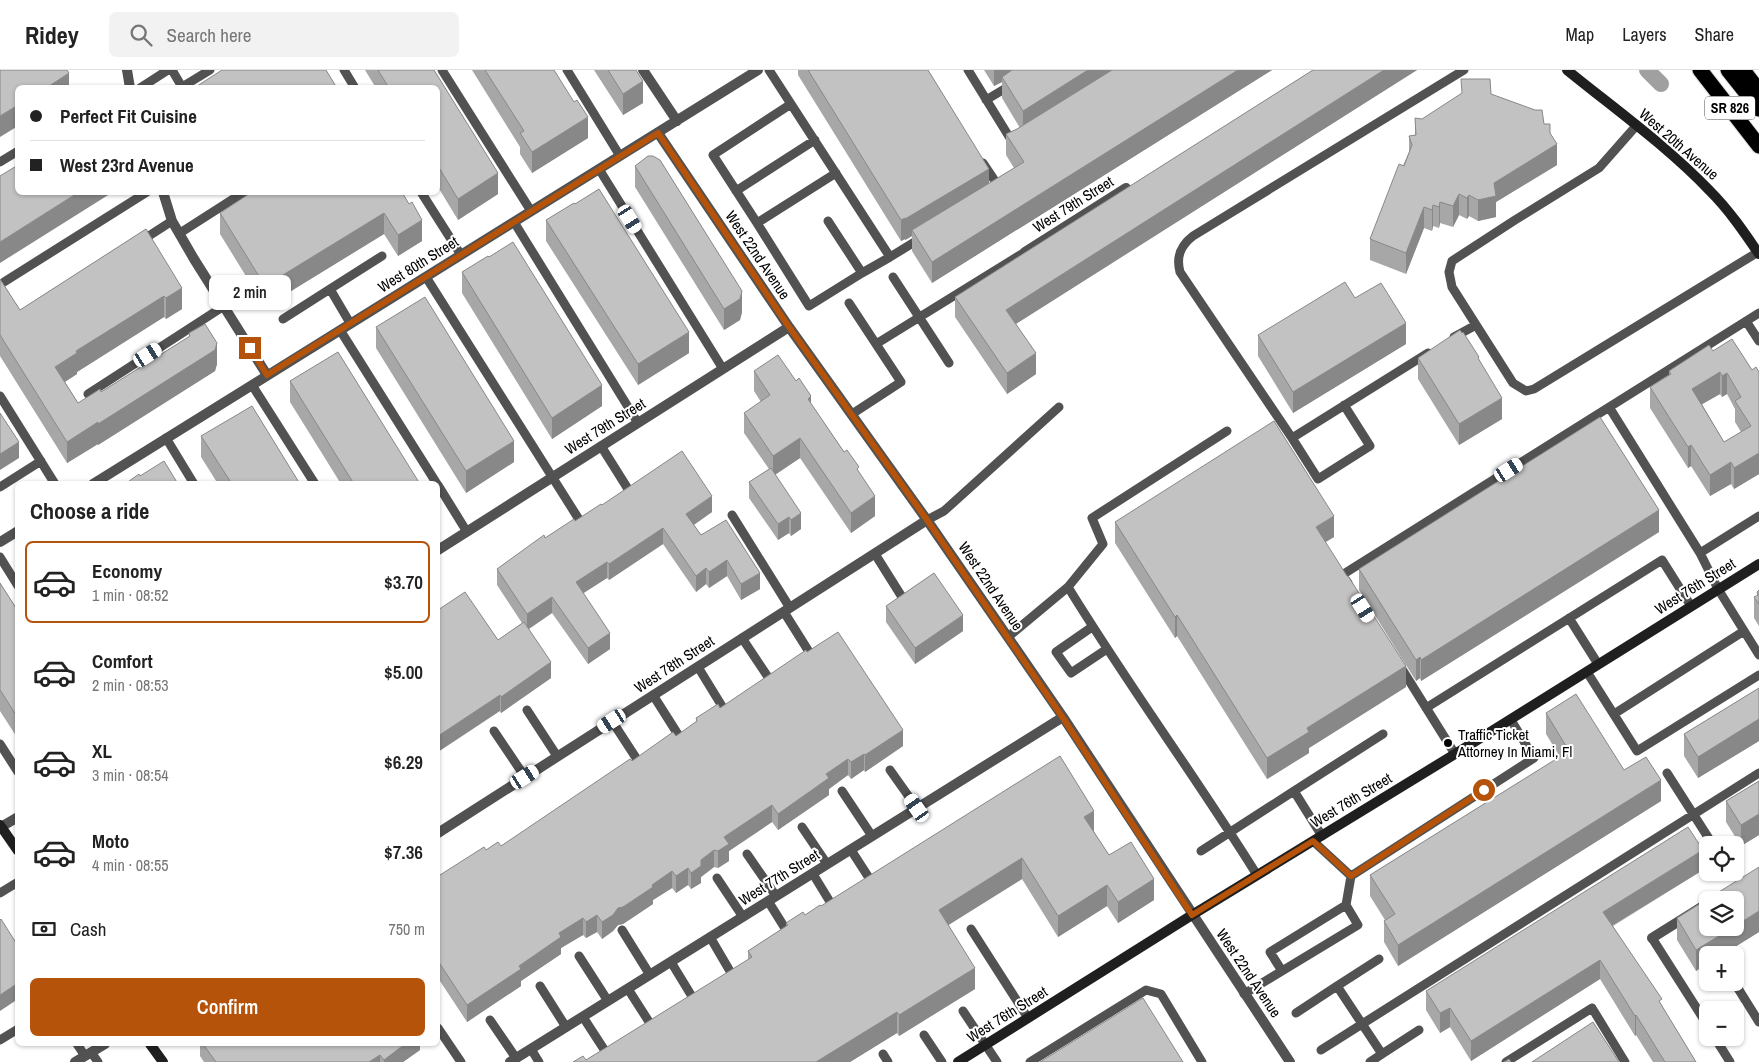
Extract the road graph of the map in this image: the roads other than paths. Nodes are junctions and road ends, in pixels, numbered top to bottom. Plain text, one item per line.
1 (127, 70) edge
2 (168, 70) edge
3 (172, 70) edge
4 (210, 70) edge
5 (344, 70) edge
6 (442, 70) edge
7 (567, 70) edge
8 (643, 70) edge
9 (757, 70) edge
10 (769, 70) edge
11 (968, 70) edge
12 (1464, 70) edge
13 (1567, 70) edge
14 (1700, 70) edge
15 (1728, 70) edge
16 (1743, 70) edge
17 (1018, 80) edge
18 (130, 85) edge
19 (145, 85) edge
20 (180, 85) edge
21 (187, 85) edge
22 (353, 85) edge
23 (1759, 91) edge
24 (986, 100) junction
25 (792, 104) junction
26 (1759, 110) edge
27 (677, 121) junction
28 (1636, 126) junction
29 (658, 133) junction
30 (814, 140) junction
31 (1022, 140) edge
32 (1759, 146) edge
33 (15, 153) edge
34 (620, 156) junction
35 (980, 158) edge
36 (0, 162) edge
37 (599, 169) junction
38 (836, 173) junction
39 (1133, 184) edge
40 (736, 191) junction
41 (142, 195) edge
42 (164, 195) edge
43 (239, 195) edge
44 (423, 195) edge
45 (992, 195) edge
46 (531, 211) junction
47 (172, 221) junction
48 (828, 221) dead end
49 (514, 222) junction
50 (757, 223) junction
51 (933, 231) edge
52 (180, 233) junction
53 (132, 247) edge
54 (1025, 252) joint
55 (1758, 253) edge
56 (461, 255) junction
57 (382, 256) dead end
58 (890, 257) junction
59 (862, 273) junction
60 (426, 277) junction
61 (893, 277) dead end
62 (4, 282) edge
63 (330, 290) junction
64 (849, 303) dead end
65 (224, 306) junction
66 (1759, 313) edge
67 (919, 318) junction
68 (283, 319) dead end
69 (1746, 321) junction
70 (350, 323) junction
71 (1476, 325) junction
72 (789, 327) junction
73 (340, 330) junction
74 (1450, 340) edge
75 (1759, 341) edge
76 (876, 344) junction
77 (1433, 350) edge
78 (949, 364) dead end
79 (723, 369) junction
80 (267, 375) junction
81 (252, 385) junction
82 (88, 394) edge
83 (0, 396) edge
84 (1344, 405) junction
85 (1059, 407) dead end
86 (1609, 407) junction
87 (852, 414) junction
88 (638, 423) junction
89 (1227, 431) dead end
90 (166, 438) junction
91 (1292, 438) junction
92 (601, 446) junction
93 (41, 461) junction
94 (552, 478) junction
95 (53, 481) edge
96 (99, 481) edge
97 (192, 481) edge
98 (313, 481) edge
99 (435, 481) edge
100 (0, 487) edge
101 (440, 489) edge
102 (628, 489) edge
103 (732, 515) dead end
104 (1759, 516) edge
105 (927, 520) junction
106 (580, 521) edge
107 (467, 532) junction
108 (15, 533) edge
109 (0, 542) edge
110 (440, 549) edge
111 (1700, 553) junction
112 (875, 554) junction
113 (0, 557) edge
114 (1759, 564) edge
115 (15, 581) edge
116 (1068, 587) junction
117 (1718, 589) junction
118 (1353, 591) edge
119 (902, 597) edge
120 (1691, 606) junction
121 (787, 610) junction
122 (1569, 618) junction
123 (1092, 626) junction
124 (1744, 631) junction
125 (1008, 637) junction
126 (742, 638) junction
127 (1107, 648) junction
128 (811, 655) edge
129 (1759, 655) edge
130 (1395, 658) edge
131 (1598, 664) junction
132 (698, 667) junction
133 (1587, 672) junction
134 (1759, 675) edge
135 (772, 683) edge
136 (653, 695) junction
137 (1426, 708) junction
138 (527, 710) dead end
139 (725, 710) edge
140 (1614, 714) junction
141 (1063, 718) junction
142 (1510, 720) junction
143 (612, 721) junction
144 (494, 731) dead end
145 (1383, 734) dead end
146 (679, 736) edge
147 (0, 744) edge
148 (1455, 754) junction
149 (557, 756) junction
150 (640, 764) edge
151 (15, 767) edge
152 (890, 770) dead end
153 (1667, 773) dead end
154 (1759, 773) edge
155 (525, 777) junction
156 (1294, 791) junction
157 (842, 792) dead end
158 (917, 808) junction
159 (1693, 814) junction
160 (15, 819) edge
161 (1, 826) edge
162 (802, 827) dead end
163 (440, 832) edge
164 (1230, 832) junction
165 (872, 836) junction
166 (1707, 836) edge
167 (1318, 838) junction
168 (15, 847) edge
169 (851, 850) junction
170 (1201, 851) dead end
171 (747, 854) dead end
172 (827, 864) junction
173 (813, 874) junction
174 (1257, 875) junction
175 (1351, 876) junction
176 (717, 878) dead end
177 (15, 884) edge
178 (873, 884) edge
179 (0, 893) edge
180 (772, 899) junction
181 (1346, 905) junction
182 (1699, 909) edge
183 (835, 910) edge
184 (1192, 915) junction
185 (743, 917) junction
186 (971, 929) dead end
187 (622, 930) dead end
188 (788, 933) edge
189 (710, 938) junction
190 (1652, 938) joint
191 (579, 956) dead end
192 (1379, 959) dead end
193 (671, 962) junction
194 (1282, 971) junction
195 (650, 975) junction
196 (734, 978) edge
197 (540, 986) dead end
198 (1337, 986) junction
199 (628, 989) junction
200 (1740, 991) edge
201 (1244, 994) junction
202 (608, 1001) junction
203 (696, 1003) edge
204 (963, 1011) dead end
205 (1699, 1012) edge
206 (1296, 1013) dead end
207 (583, 1017) junction
208 (1028, 1018) junction
209 (490, 1020) dead end
210 (1759, 1022) edge
211 (1362, 1024) junction
212 (566, 1027) junction
213 (652, 1028) edge
214 (1419, 1030) dead end
215 (15, 1031) edge
216 (440, 1031) edge
217 (924, 1035) dead end
218 (0, 1040) edge
219 (986, 1045) junction
220 (79, 1046) edge
221 (102, 1046) edge
222 (151, 1046) edge
223 (1720, 1046) edge
224 (531, 1049) junction
225 (1321, 1050) dead end
226 (88, 1054) junction
227 (1382, 1054) junction
228 (609, 1057) edge
229 (513, 1060) edge
230 (75, 1062) edge
231 (98, 1062) edge
232 (163, 1062) edge
233 (461, 1062) edge
234 (539, 1062) edge
235 (942, 1062) edge
236 (958, 1062) edge
237 (997, 1062) edge
238 (1030, 1062) edge
239 (1202, 1062) edge
240 (1290, 1062) edge
241 (1370, 1062) edge
242 (1506, 1062) edge
243 (1625, 1062) edge
244 (1730, 1062) edge

1 - 18 street
2 - 19 lane
3 - 20 lane
4 - 21 lane
5 - 22 lane
6 - 46 lane
7 - 34 lane
8 - 27 street
9 - 27 street, West 80th Street
10 - 25 lane
11 - 24 lane
12 - 91 lane
13 - 28 street, West 20th Avenue
14 - 32 highway, SR 826
15 - 26 highway
16 - 23 highway
17 - 24 lane
24 - 31 lane
25 - 30 lane
25 - 40 lane
27 - 29 street, West 80th Street
28 - 55 street, West 20th Avenue
28 - 71 lane
29 - 34 street, West 80th Street
29 - 72 street, West 22nd Avenue
30 - 38 lane
30 - 40 lane
33 - 36 lane
34 - 37 street, West 80th Street
35 - 45 lane
37 - 46 street, West 80th Street
37 - 79 lane
38 - 50 lane
38 - 58 lane
39 - 54 street, West 79th Street
40 - 50 lane
41 - 62 lane
42 - 47 street
43 - 52 lane
44 - 56 lane
46 - 49 street, West 80th Street
47 - 52 street
47 - 53 lane
48 - 59 lane
49 - 56 street, West 80th Street
49 - 88 lane
50 - 59 lane
51 - 58 lane
52 - 65 street
54 - 67 lane
55 - 71 lane
56 - 60 street, West 80th Street
57 - 63 lane
58 - 59 lane
60 - 70 street, West 80th Street
60 - 94 lane
61 - 67 lane
63 - 68 lane
63 - 70 lane
64 - 76 lane
65 - 80 street
65 - 82 lane
66 - 69 lane
67 - 76 lane
67 - 78 lane
69 - 75 lane
69 - 86 lane
70 - 73 street, West 80th Street
71 - 74 lane
72 - 79 street, West 79th Street
72 - 87 street, West 22nd Avenue
73 - 80 street, West 80th Street
73 - 99 lane
76 - 87 lane
77 - 84 lane
79 - 88 street, West 79th Street
80 - 81 street, West 80th Street
81 - 90 street, West 80th Street
81 - 98 lane
83 - 93 lane
84 - 91 lane
84 - 91 lane
85 - 105 lane
86 - 111 lane
86 - 118 lane
87 - 105 street, West 22nd Avenue
88 - 92 street, West 79th Street
89 - 116 lane
90 - 96 street, West 80th Street
90 - 97 lane
92 - 94 street, West 79th Street
92 - 102 lane
93 - 95 lane
93 - 100 lane
94 - 106 lane
94 - 107 street, West 79th Street
101 - 107 lane
103 - 121 lane
104 - 111 lane
105 - 112 street, West 78th Street
105 - 125 street, West 22nd Avenue
107 - 110 street, West 79th Street
108 - 109 street
111 - 117 lane
112 - 119 lane
112 - 121 street, West 78th Street
113 - 115 lane
114 - 117 street, West 76th Street
116 - 123 lane
116 - 125 lane
117 - 120 street, West 76th Street
117 - 124 lane
120 - 122 lane
120 - 131 street, West 76th Street
121 - 126 street, West 78th Street
121 - 128 lane
122 - 131 lane
122 - 137 lane
123 - 127 lane
123 - 127 lane
124 - 129 lane
124 - 140 lane
125 - 141 street, West 22nd Avenue
126 - 132 street, West 78th Street
126 - 135 lane
127 - 164 lane
130 - 137 lane
131 - 133 street, West 76th Street
132 - 136 street, West 78th Street
132 - 139 lane
133 - 140 lane
133 - 142 street, West 76th Street
134 - 140 lane
136 - 143 street, West 78th Street
136 - 146 lane
137 - 148 lane
138 - 149 lane
141 - 158 street, West 77th Street
141 - 184 street, West 22nd Avenue
142 - 148 street, West 76th Street
142 - 175 lane
143 - 149 street, West 78th Street
143 - 150 lane
144 - 155 lane
145 - 156 lane
147 - 151 lane
148 - 167 street, West 76th Street
149 - 155 street, West 78th Street
152 - 158 lane
153 - 159 lane
154 - 159 lane
155 - 163 street, West 78th Street
156 - 164 lane
156 - 167 lane
157 - 165 lane
158 - 165 street, West 77th Street
159 - 166 lane
159 - 211 lane
160 - 161 street
161 - 168 street
162 - 172 lane
164 - 170 lane
164 - 174 lane
165 - 169 street, West 77th Street
167 - 174 street, West 76th Street
167 - 175 lane
169 - 172 street, West 77th Street
169 - 178 lane
171 - 180 lane
172 - 173 street, West 77th Street
173 - 180 street, West 77th Street
173 - 183 lane
174 - 184 street, West 76th Street
175 - 181 lane
176 - 185 lane
177 - 179 lane
180 - 185 street, West 77th Street
180 - 188 lane
181 - 194 lane
181 - 194 lane
182 - 190 street
184 - 201 street, West 22nd Avenue
184 - 208 street, West 76th Street
185 - 189 street, West 77th Street
186 - 208 lane
187 - 195 lane
189 - 193 street, West 77th Street
189 - 196 lane
190 - 205 lane
191 - 202 lane
192 - 198 lane
193 - 195 street, West 77th Street
193 - 203 lane
194 - 201 lane
195 - 199 street, West 77th Street
197 - 212 lane
198 - 206 lane
198 - 211 lane
199 - 202 street, West 77th Street
199 - 213 lane
200 - 210 lane
201 - 240 street, West 22nd Avenue
202 - 207 street, West 77th Street
204 - 219 lane
207 - 212 street, West 77th Street
207 - 228 lane
208 - 219 street, West 76th Street
209 - 229 lane
211 - 225 lane
211 - 227 lane
212 - 224 street, West 77th Street
214 - 227 lane
215 - 218 lane
216 - 233 lane
217 - 235 lane
219 - 236 street, West 76th Street
219 - 237 lane
220 - 226 lane
221 - 226 street
222 - 232 street
223 - 244 lane
224 - 229 street, West 77th Street
224 - 234 lane
226 - 230 street
226 - 231 lane
227 - 241 lane
238 - 239 lane
242 - 243 lane

